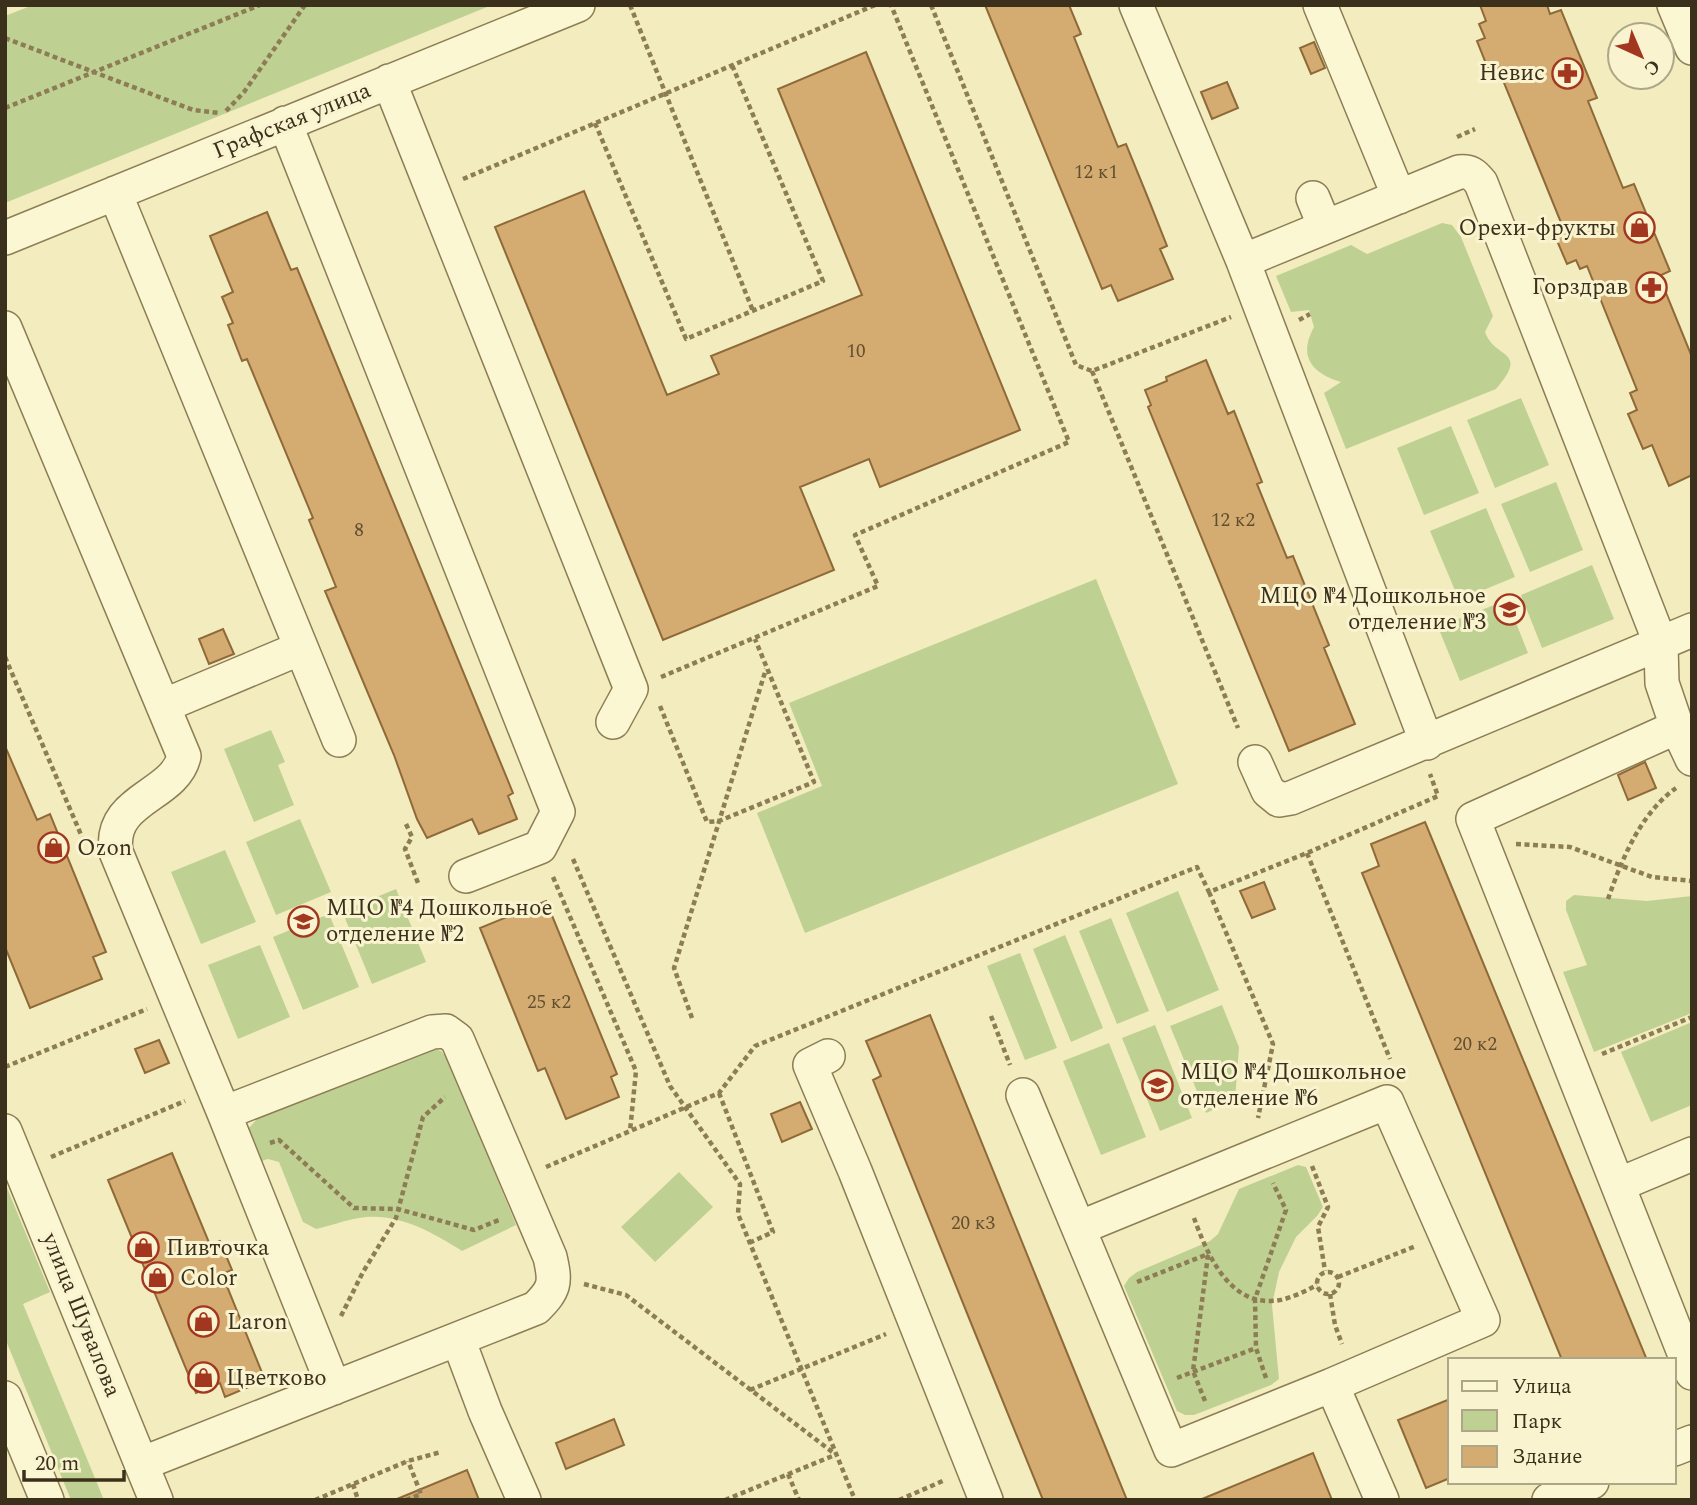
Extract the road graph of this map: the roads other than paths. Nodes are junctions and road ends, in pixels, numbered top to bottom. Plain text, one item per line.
1 (578, 5) edge
2 (1136, 5) edge
3 (1320, 5) edge
4 (1674, 5) edge
5 (1692, 48) edge
6 (389, 81) junction
7 (285, 123) junction
8 (115, 193) junction
9 (1399, 197) junction
10 (5, 238) edge
11 (1243, 261) junction
12 (5, 328) edge
13 (1692, 630) edge
14 (1661, 645) junction
15 (301, 648) junction
16 (163, 706) junction
17 (613, 722) dead end
18 (1677, 727) junction
19 (339, 740) dead end
20 (1428, 758) junction
21 (1255, 762) dead end
22 (1686, 772) edge
23 (466, 876) dead end
24 (828, 1056) dead end
25 (1019, 1086) road end
26 (224, 1113) junction
27 (5, 1131) edge
28 (1692, 1154) edge
29 (1618, 1185) junction
30 (1079, 1228) junction
31 (458, 1339) junction
32 (1692, 1373) edge
33 (1332, 1385) junction
34 (334, 1388) junction
35 (5, 1398) edge
36 (1692, 1441) edge
37 (1676, 1448) edge
38 (141, 1464) junction
39 (1587, 1484) edge
40 (47, 1500) edge
41 (156, 1500) edge
42 (524, 1500) edge
43 (986, 1500) edge
44 (1382, 1500) edge
45 (1549, 1500) edge

1 - 6 street, Графская улица
2 - 11 street
3 - 9 street
4 - 5 street
6 - 7 street, Графская улица
6 - 17 street
7 - 8 street, Графская улица
7 - 23 street
8 - 10 street, Графская улица
8 - 15 street
9 - 11 street
9 - 14 street
11 - 20 street
12 - 16 street
13 - 14 street
14 - 18 street
14 - 20 street
15 - 16 street
15 - 19 street
16 - 26 street
18 - 22 street
18 - 29 street
20 - 21 street
24 - 43 street
25 - 30 street
26 - 31 street
26 - 34 street
27 - 38 street, улица Шувалова
28 - 29 street
29 - 32 street
30 - 33 street
30 - 33 street
31 - 34 street
31 - 42 street
33 - 44 street
34 - 38 street
35 - 40 street
36 - 37 street
38 - 41 street, улица Шувалова
39 - 45 street

